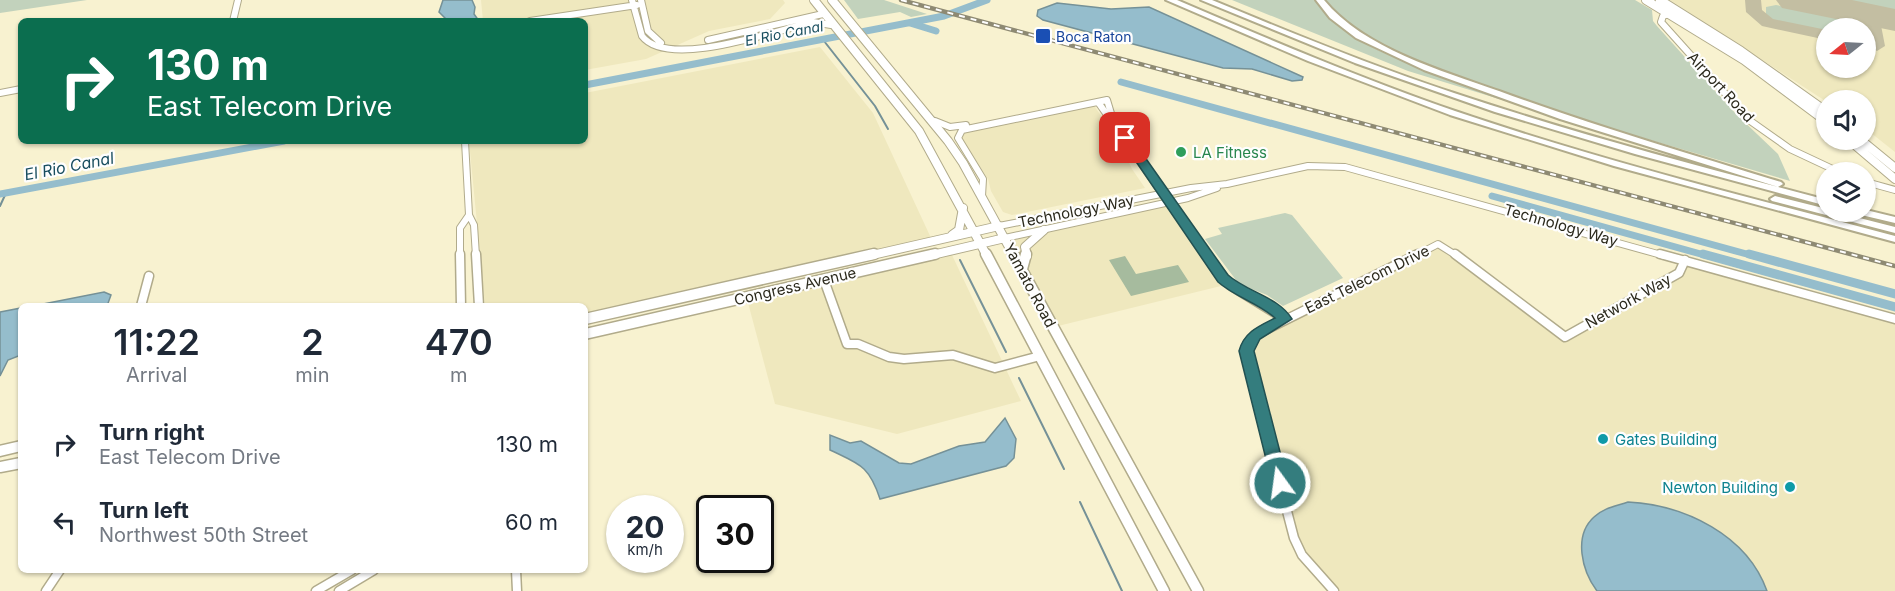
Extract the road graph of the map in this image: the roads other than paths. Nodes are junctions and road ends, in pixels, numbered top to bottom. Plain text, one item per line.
1 (238, 0) edge
2 (814, 0) edge
3 (832, 0) edge
4 (1170, 0) edge
5 (1184, 0) edge
6 (1205, 0) edge
7 (1219, 0) edge
8 (1320, 0) edge
9 (1646, 0) edge
10 (1660, 0) edge
11 (641, 3) edge
12 (633, 4) edge
13 (1679, 12) junction
14 (823, 14) junction
15 (1670, 14) junction
16 (233, 18) edge
17 (548, 18) edge
18 (570, 18) edge
19 (831, 25) junction
20 (853, 30) junction
21 (671, 47) junction
22 (18, 90) edge
23 (0, 93) edge
24 (1098, 102) junction
25 (1816, 104) edge
26 (1816, 114) edge
27 (1003, 120) junction
28 (1114, 121) junction
29 (935, 122) junction
30 (465, 144) edge
31 (1861, 150) edge
32 (1873, 150) edge
33 (1818, 162) edge
34 (1895, 168) edge
35 (1895, 179) edge
36 (1224, 185) junction
37 (1781, 185) junction
38 (1876, 185) edge
39 (1895, 190) edge
40 (1816, 193) edge
41 (1163, 194) junction
42 (982, 196) junction
43 (1816, 200) edge
44 (1169, 202) junction
45 (963, 208) junction
46 (1876, 208) edge
47 (1895, 213) edge
48 (469, 215) junction
49 (1876, 216) edge
50 (1895, 220) edge
51 (999, 226) junction
52 (1044, 230) junction
53 (1895, 230) edge
54 (975, 231) junction
55 (951, 237) junction
56 (1005, 238) junction
57 (1895, 238) edge
58 (982, 244) junction
59 (1685, 260) junction
60 (1022, 269) junction
61 (149, 276) dead end
62 (824, 280) junction
63 (142, 303) edge
64 (461, 303) edge
65 (479, 303) edge
66 (588, 318) edge
67 (1286, 319) junction
68 (1895, 319) edge
69 (588, 333) edge
70 (1565, 337) joint
71 (1040, 356) junction
72 (18, 447) edge
73 (0, 451) edge
74 (18, 464) edge
75 (0, 467) edge
76 (58, 573) edge
77 (347, 573) edge
78 (369, 573) edge
79 (516, 573) edge
80 (46, 591) edge
81 (316, 591) edge
82 (339, 591) edge
83 (517, 591) edge
84 (1164, 591) edge
85 (1198, 591) edge
86 (1334, 591) edge

1 - 16 street
2 - 14 main road, Yamato Road
3 - 20 main road, Yamato Road
4 - 57 highway
5 - 53 highway
6 - 43 highway
7 - 37 highway
8 - 37 highway
9 - 15 main road
10 - 13 main road
11 - 12 street
11 - 21 street
12 - 17 street
12 - 18 street
12 - 21 street
13 - 15 street
13 - 25 main road
14 - 19 main road, Yamato Road
14 - 20 main road
14 - 21 street
15 - 26 main road
15 - 33 street, Airport Road
19 - 21 street
19 - 45 main road, Yamato Road
20 - 29 main road, Yamato Road
22 - 23 street
24 - 27 street
24 - 28 street
24 - 28 street
27 - 29 street
27 - 42 street
28 - 41 street
29 - 42 main road, Yamato Road
30 - 48 street
31 - 35 main road
32 - 34 main road
36 - 41 street, Technology Way
36 - 44 street, Technology Way
36 - 59 street, Technology Way
37 - 40 highway
38 - 39 street
41 - 44 street
41 - 51 street, Technology Way
42 - 51 main road, Yamato Road
44 - 52 street, Technology Way
44 - 67 street
45 - 54 main road, Yamato Road
45 - 55 main road
46 - 47 highway
48 - 64 street
48 - 65 street
49 - 50 highway
51 - 54 main road, Congress Avenue
51 - 56 main road, Yamato Road
52 - 56 street, Technology Way
52 - 60 main road
54 - 55 main road, Congress Avenue
54 - 58 main road, Yamato Road
55 - 66 main road, Congress Avenue
56 - 58 main road, Congress Avenue
56 - 60 main road, Yamato Road
58 - 62 main road, Congress Avenue
58 - 71 main road, Yamato Road
59 - 68 street, Technology Way
59 - 70 street, Network Way
60 - 85 main road, Yamato Road
61 - 63 street
62 - 69 main road, Congress Avenue
62 - 71 street
67 - 70 street, East Telecom Drive
67 - 86 street, East Telecom Drive
71 - 84 main road, Yamato Road
72 - 73 main road
74 - 75 main road
76 - 80 street
77 - 81 street
78 - 82 street
79 - 83 street

